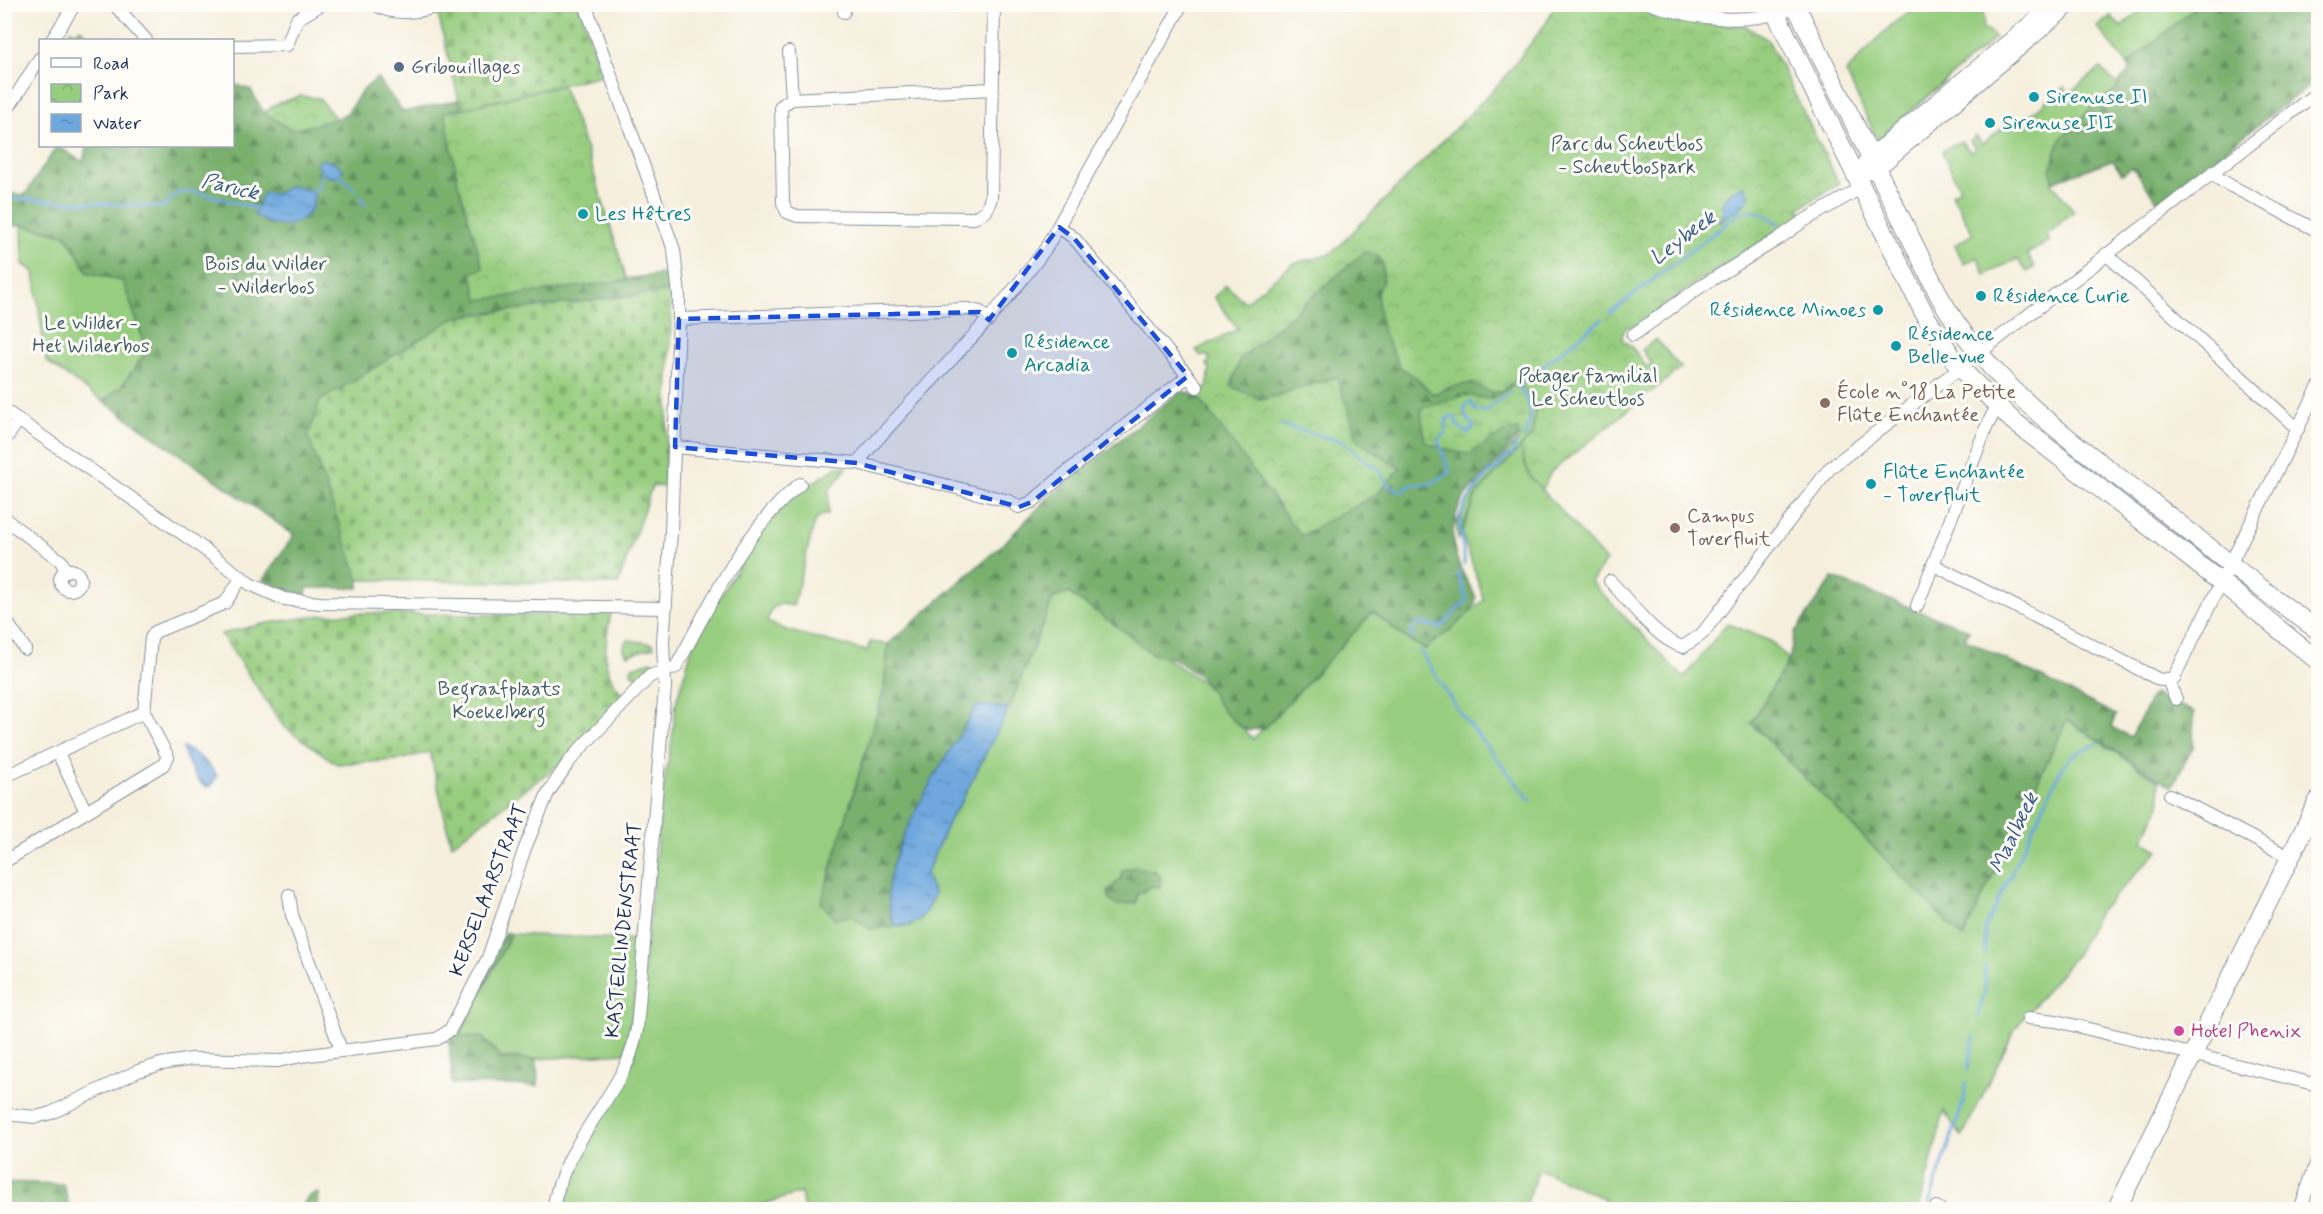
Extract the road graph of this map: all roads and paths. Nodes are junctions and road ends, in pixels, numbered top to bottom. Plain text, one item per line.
1 (75, 4) edge
2 (114, 4) edge
3 (322, 4) edge
4 (375, 4) edge
5 (443, 4) edge
6 (585, 4) edge
7 (994, 4) edge
8 (1182, 4) edge
9 (1651, 4) edge
10 (2054, 4) edge
11 (2071, 4) edge
12 (1798, 5) edge
13 (1773, 9) edge
14 (53, 39) edge
15 (145, 39) edge
16 (234, 46) edge
17 (789, 52) dead end
18 (1997, 59) junction
19 (39, 60) edge
20 (992, 89) junction
21 (2319, 92) edge
22 (792, 99) junction
23 (4, 115) edge
24 (1874, 162) junction
25 (2213, 172) junction
26 (1859, 182) junction
27 (1059, 228) junction
28 (2319, 231) edge
29 (2106, 254) junction
30 (679, 319) junction
31 (989, 320) junction
32 (1633, 335) dead end
33 (1977, 353) junction
34 (1959, 367) junction
35 (1188, 376) junction
36 (2007, 386) junction
37 (1197, 387) dead end
38 (2319, 388) edge
39 (1996, 406) junction
40 (4, 410) edge
41 (19, 420) junction
42 (2298, 429) junction
43 (4, 441) edge
44 (675, 447) junction
45 (856, 463) junction
46 (800, 484) dead end
47 (4, 516) edge
48 (2231, 564) junction
49 (1934, 565) junction
50 (66, 571) dead end
51 (242, 577) junction
52 (1610, 581) dead end
53 (2222, 583) junction
54 (1917, 606) dead end
55 (666, 608) junction
56 (4, 618) edge
57 (2319, 630) edge
58 (25, 649) dead end
59 (2319, 661) edge
60 (664, 670) junction
61 (2175, 678) junction
62 (2176, 699) dead end
63 (144, 712) junction
64 (57, 753) junction
65 (4, 777) edge
66 (2170, 795) dead end
67 (2319, 801) edge
68 (86, 812) junction
69 (2291, 858) junction
70 (4, 862) edge
71 (289, 896) dead end
72 (2028, 1018) dead end
73 (341, 1050) junction
74 (2200, 1054) junction
75 (2319, 1085) edge
76 (4, 1114) edge
77 (2319, 1158) edge
78 (553, 1209) edge
79 (2116, 1209) edge
80 (2300, 1209) edge

1 - 14 street
2 - 15 street
3 - 16 street
4 - 5 street
6 - 30 street, KASTERLINDENSTRAAT
7 - 20 street
8 - 27 street
9 - 13 street
10 - 18 street
11 - 18 street
12 - 13 street
12 - 24 main road
13 - 26 main road
17 - 22 street
18 - 24 street
19 - 23 street
20 - 22 street
20 - 22 street
21 - 25 street
24 - 26 street
24 - 33 main road
25 - 28 street
25 - 29 street
26 - 32 street
26 - 34 main road
27 - 31 street
27 - 35 street
29 - 33 street
29 - 42 street
30 - 31 street
30 - 44 street, KASTERLINDENSTRAAT
31 - 45 street
33 - 34 street
33 - 36 main road
34 - 39 main road
34 - 52 street
35 - 37 street
35 - 45 street
36 - 39 street
36 - 48 main road
38 - 42 street
39 - 49 street
39 - 53 main road
40 - 41 street
41 - 43 street
41 - 51 street
42 - 48 street
44 - 45 street
44 - 55 street, KASTERLINDENSTRAAT
46 - 60 street, KERSELAARSTRAAT
47 - 50 street
48 - 53 street
48 - 57 main road
49 - 54 street
49 - 61 street
51 - 55 street
51 - 63 street
53 - 59 main road
53 - 61 street
55 - 60 street, KASTERLINDENSTRAAT
56 - 58 street
60 - 73 street, KERSELAARSTRAAT
60 - 78 street, KASTERLINDENSTRAAT
61 - 62 street
63 - 64 street
63 - 68 street
64 - 65 street
64 - 68 street
66 - 69 street
67 - 69 main road
68 - 70 street
69 - 74 main road
71 - 73 street
72 - 74 street
73 - 76 street, KERSELAARSTRAAT
74 - 75 street
74 - 79 main road
77 - 80 street

